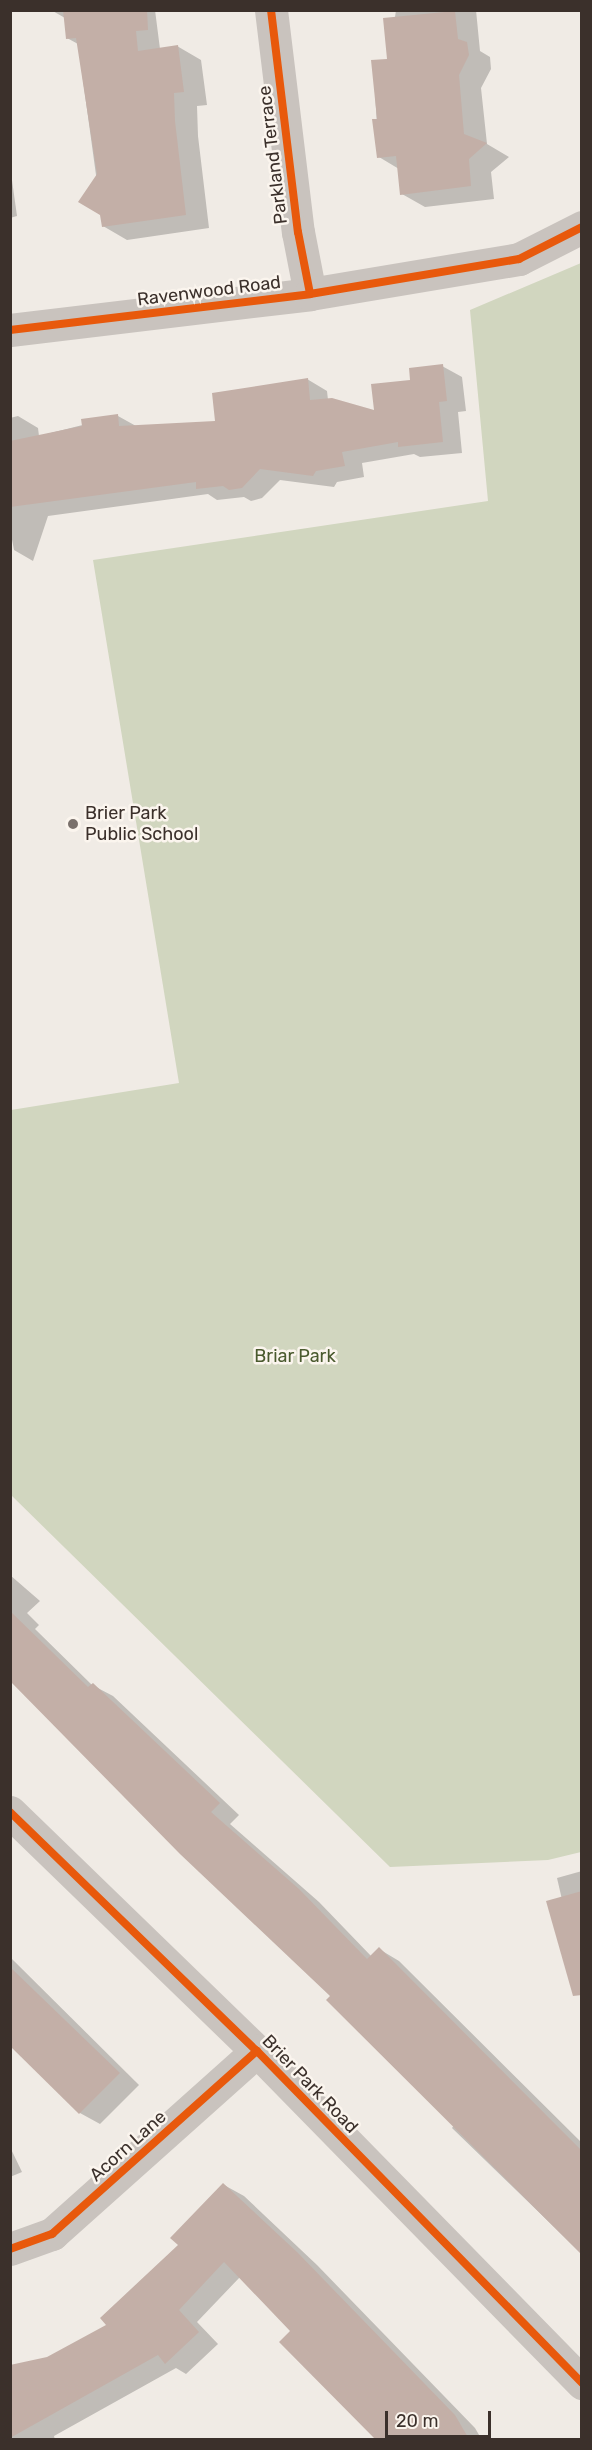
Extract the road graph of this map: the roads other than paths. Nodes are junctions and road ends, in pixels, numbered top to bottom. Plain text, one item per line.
1 (271, 10) edge
2 (582, 227) edge
3 (310, 294) junction
4 (10, 330) edge
5 (10, 1812) edge
6 (257, 2051) junction
7 (10, 2249) edge
8 (582, 2383) edge

1 - 3 street, Parkland Terrace
2 - 3 street, Ravenwood Road
3 - 4 street, Ravenwood Road
5 - 6 street, Brier Park Road
6 - 7 street, Acorn Lane
6 - 8 street, Brier Park Road

